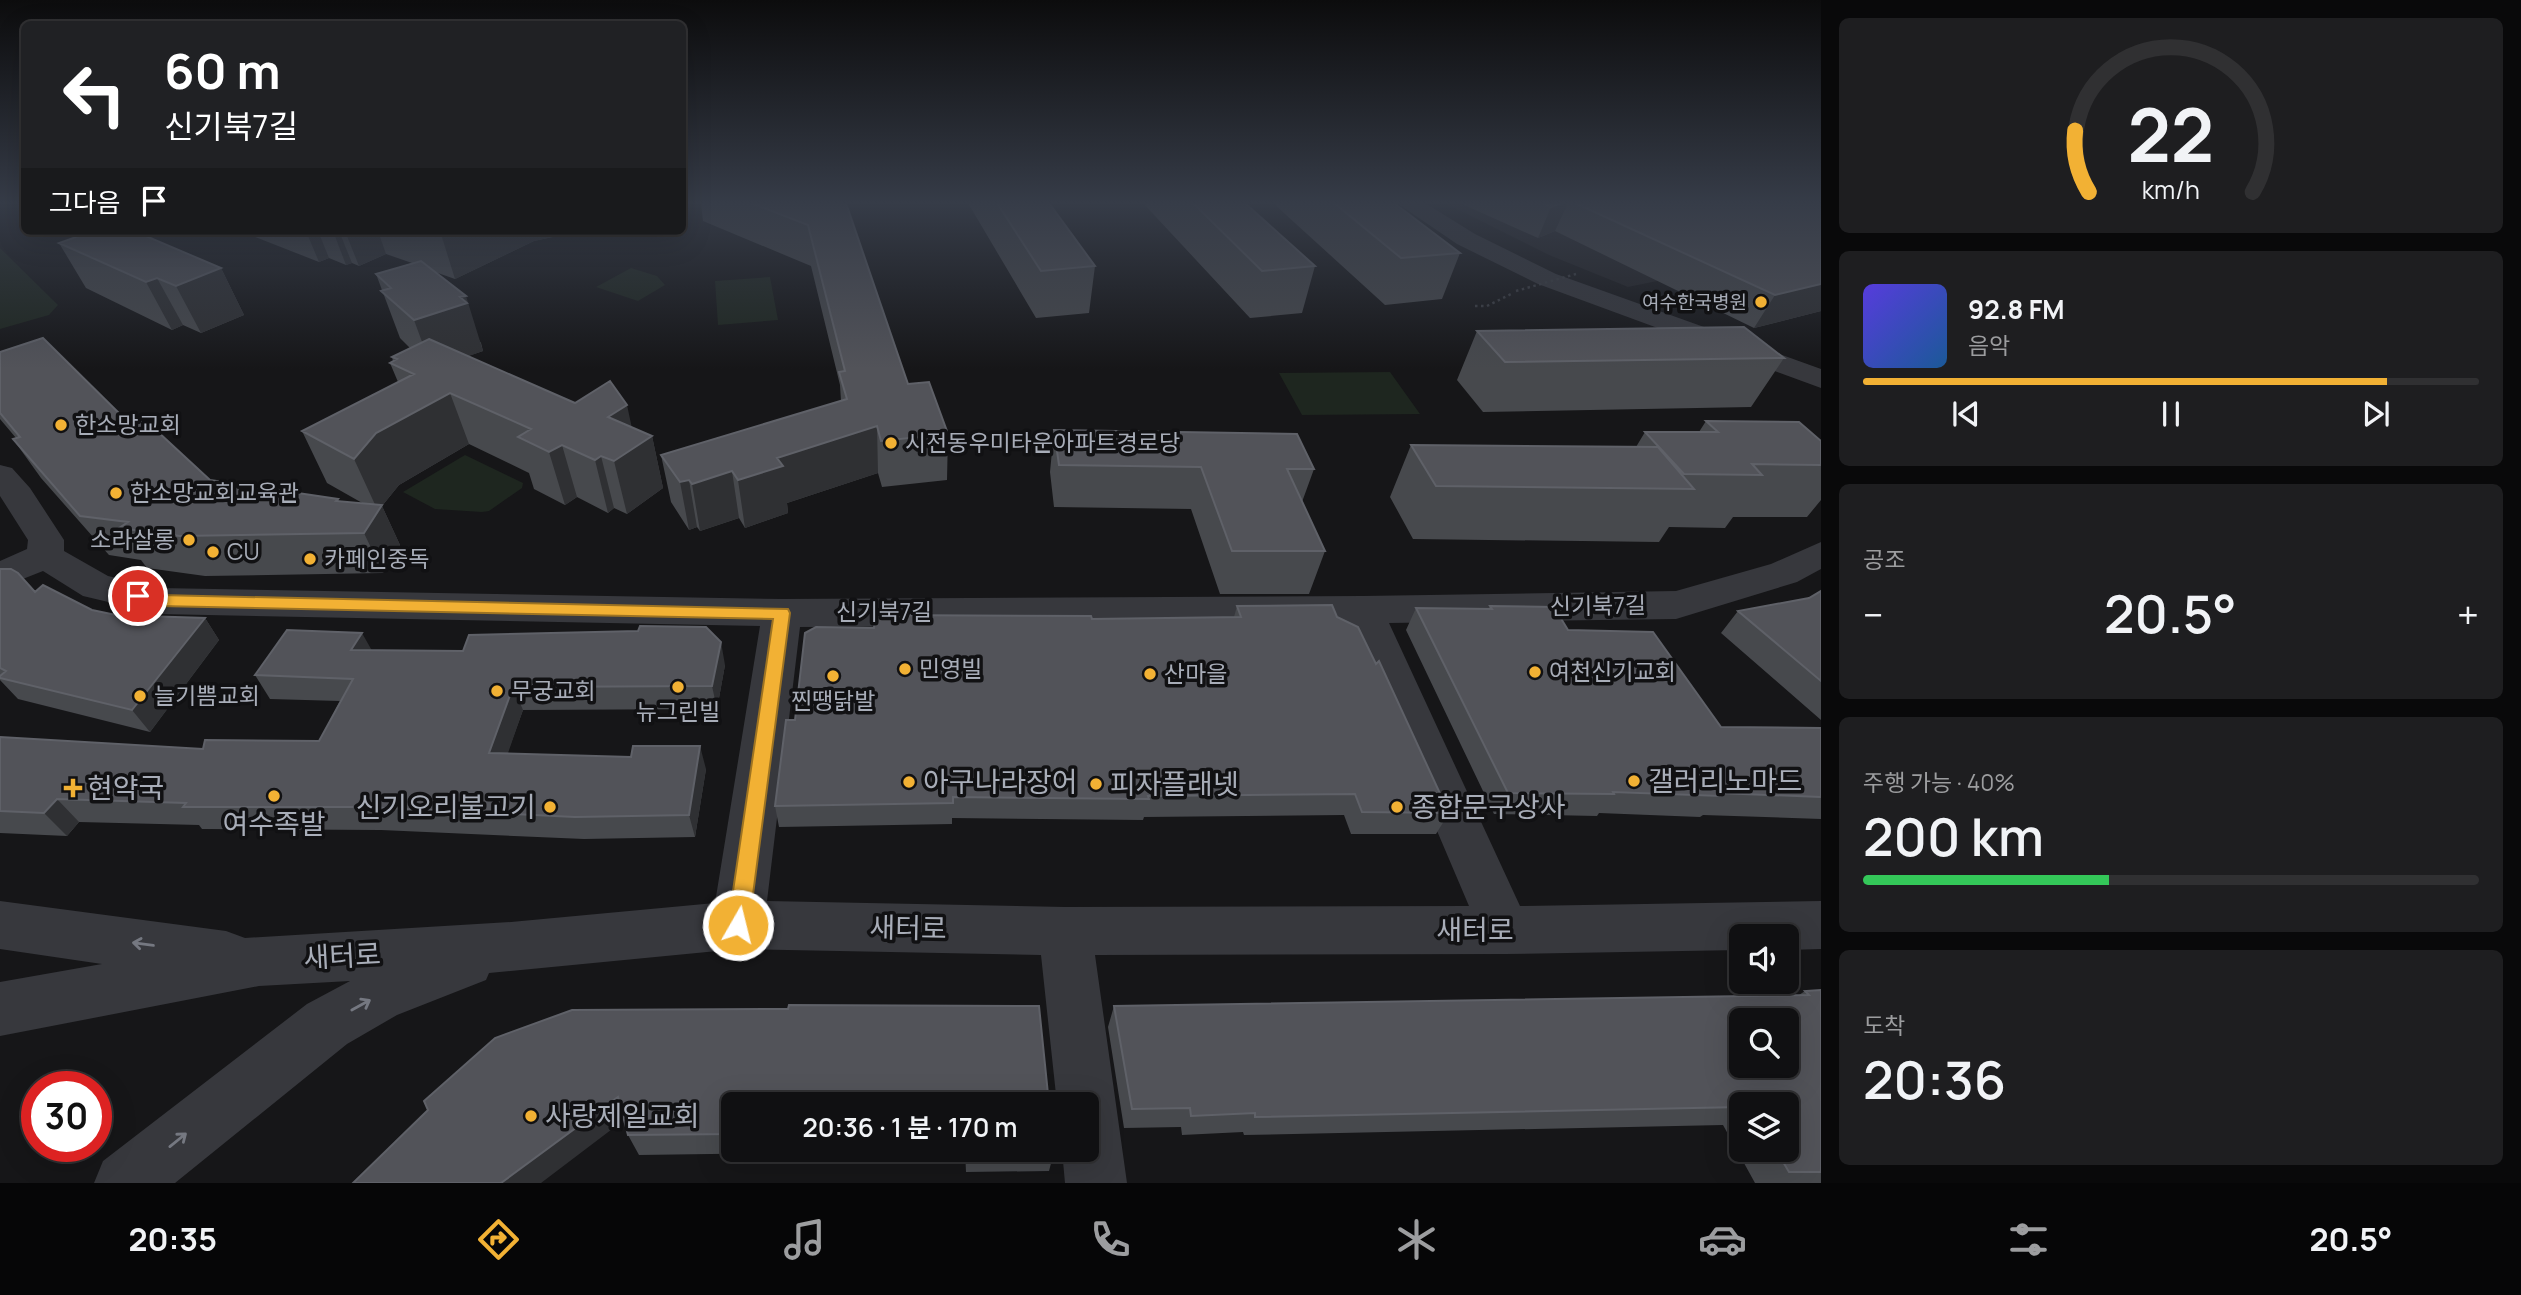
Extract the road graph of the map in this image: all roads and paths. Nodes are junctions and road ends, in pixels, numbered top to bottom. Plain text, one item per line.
1 (1505, 258) edge
2 (1576, 274) dead end
3 (1475, 306) dead end
4 (1821, 379) edge
5 (0, 475) edge
6 (1821, 554) edge
7 (45, 556) junction
8 (0, 575) edge
9 (1363, 610) junction
10 (782, 613) junction
11 (0, 925) edge
12 (738, 925) junction
13 (1505, 930) junction
14 (1065, 931) junction
15 (1812, 931) edge
16 (511, 947) junction
17 (259, 961) junction
18 (0, 1009) edge
19 (1085, 1092) edge
20 (1094, 1162) edge
21 (125, 1183) edge
22 (1096, 1183) edge

1 - 4 street
2 - 3 path, bridge
5 - 7 street
6 - 9 street, 신기북7길
7 - 8 street
7 - 10 street, 신기북7길
9 - 10 street, 신기북7길
9 - 13 street
10 - 12 street
17 -> 11 street
12 - 14 street, 새터로
12 - 16 street, 새터로
13 - 14 street, 새터로
13 - 15 street, 새터로
14 - 19 street
16 - 17 street, 새터로
21 -> 16 street
17 - 18 street, 새터로
20 - 22 street

